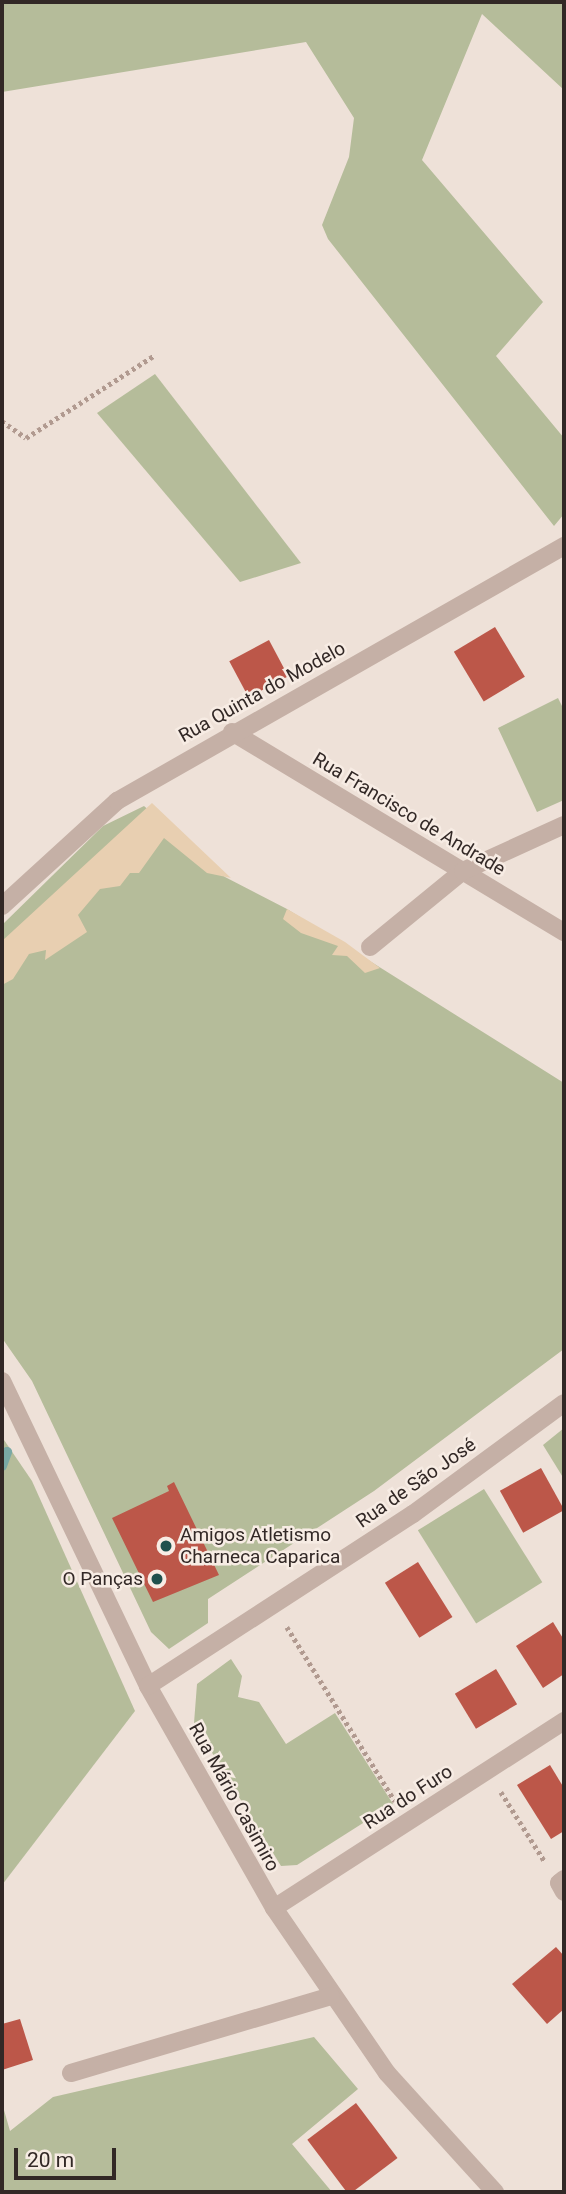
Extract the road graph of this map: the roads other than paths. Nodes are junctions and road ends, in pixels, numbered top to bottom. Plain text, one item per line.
1 (564, 546) edge
2 (232, 732) junction
3 (564, 825) edge
4 (463, 872) junction
5 (2, 906) edge
6 (564, 932) edge
7 (370, 947) dead end
8 (2, 1381) edge
9 (564, 1403) edge
10 (148, 1686) junction
11 (564, 1721) edge
12 (274, 1909) junction
13 (331, 1996) junction
14 (71, 2073) dead end
15 (495, 2192) edge

1 - 2 street, Rua Quinta do Modelo
2 - 4 street, Rua Francisco de Andrade
2 - 5 street, Rua Quinta do Modelo
3 - 4 street
4 - 6 street, Rua Francisco de Andrade
4 - 7 street
8 - 10 street, Rua Mário Casimiro
9 - 10 street, Rua de São José
10 - 12 street, Rua Mário Casimiro
11 - 12 street, Rua do Furo
12 - 13 street, Rua Mário Casimiro
13 - 14 street
13 - 15 street, Rua Mário Casimiro

